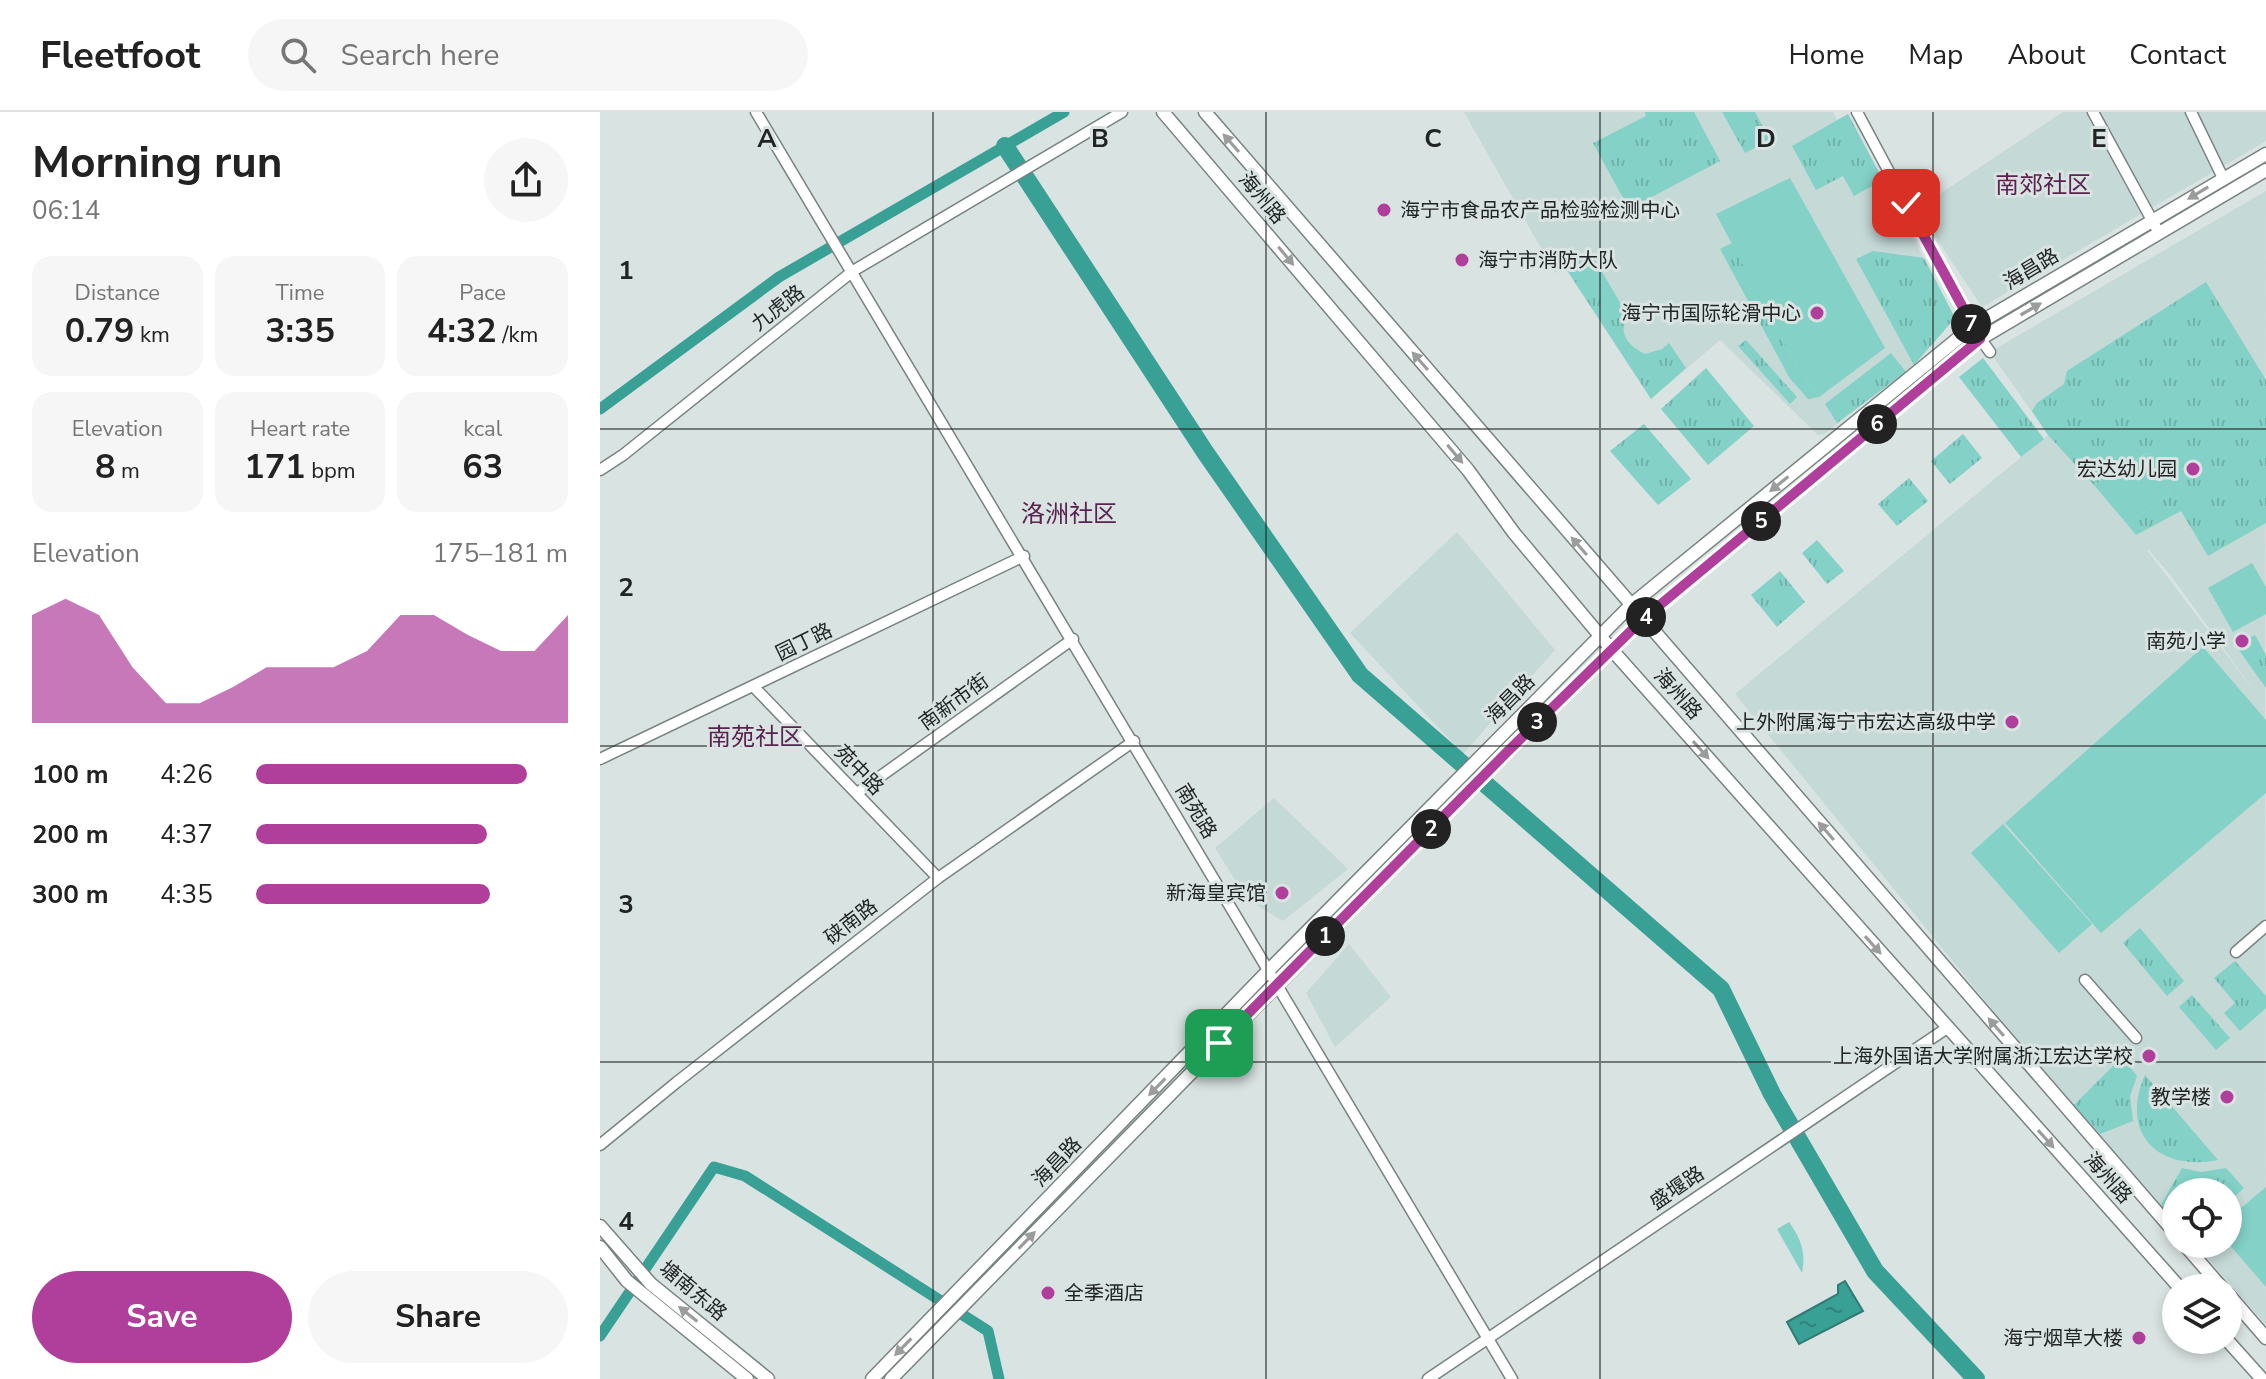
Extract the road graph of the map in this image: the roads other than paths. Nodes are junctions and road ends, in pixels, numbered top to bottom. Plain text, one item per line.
1 (756, 112) edge
2 (1122, 112) edge
3 (1163, 112) edge
4 (1205, 112) edge
5 (1857, 112) edge
6 (2093, 112) edge
7 (2191, 112) edge
8 (2266, 154) edge
9 (2266, 170) edge
10 (2223, 178) junction
11 (2152, 221) junction
12 (2159, 233) junction
13 (851, 267) junction
14 (1976, 333) junction
15 (1990, 352) dead end
16 (600, 470) edge
17 (1024, 556) junction
18 (1631, 605) junction
19 (1643, 619) junction
20 (1600, 636) junction
21 (1073, 639) junction
22 (1612, 650) junction
23 (754, 687) junction
24 (1134, 741) junction
25 (600, 759) edge
26 (857, 793) junction
27 (938, 878) junction
28 (2266, 926) edge
29 (2236, 952) dead end
30 (1269, 970) junction
31 (2085, 980) dead end
32 (1278, 983) junction
33 (1947, 1028) junction
34 (2136, 1038) dead end
35 (600, 1145) edge
36 (2162, 1218) edge
37 (600, 1226) edge
38 (600, 1247) edge
39 (2196, 1258) edge
40 (2167, 1274) edge
41 (2210, 1274) edge
42 (968, 1291) junction
43 (2242, 1310) edge
44 (1487, 1338) junction
45 (2266, 1338) edge
46 (2240, 1354) edge
47 (747, 1379) edge
48 (768, 1379) edge
49 (872, 1379) edge
50 (891, 1379) edge
51 (1428, 1379) edge
52 (1512, 1379) edge
53 (2262, 1379) edge

1 - 13 street, 南苑路
2 - 13 street, 九虎路
3 -> 20 main road, 海州路
18 -> 4 main road, 海州路
5 - 14 street
6 - 11 street
7 - 10 street
8 - 10 main road, 海昌路
9 - 12 main road, 海昌路
10 -> 11 main road, 海昌路
11 - 12 street
11 - 14 main road, 海昌路
14 -> 12 main road, 海昌路
13 - 16 street, 九虎路
13 - 17 street, 南苑路
14 - 15 street
14 -> 18 main road, 海昌路
14 - 19 main road, 海昌路
17 - 21 street, 南苑路
17 - 23 street, 园丁路
18 - 19 main road, 海州路
18 - 20 main road, 海昌路
19 - 22 main road, 海昌路
36 -> 19 main road, 海州路
20 - 22 main road, 海州路
20 - 30 main road, 海昌路
21 - 24 street, 南苑路
21 - 26 street, 南新市街
22 - 32 main road, 海昌路
22 -> 33 main road, 海州路
23 - 25 street, 园丁路
23 - 26 street, 苑中路
24 - 27 street, 硖南路
24 - 30 street, 南苑路
26 - 27 street, 苑中路
27 - 35 street, 硖南路
28 - 29 street
30 - 32 street, 南苑路
30 -> 42 main road, 海昌路
31 - 34 street
42 -> 32 main road, 海昌路
32 - 44 street, 南苑路
33 -> 40 main road, 海州路
33 - 44 street, 盛堰路
48 -> 37 main road, 塘南东路
38 - 47 main road, 塘南东路
39 - 41 main road
42 -> 49 main road, 海昌路
42 - 50 main road, 海昌路
43 - 45 main road
44 - 51 street, 盛堰路
44 - 52 street, 南苑路
46 - 53 main road

